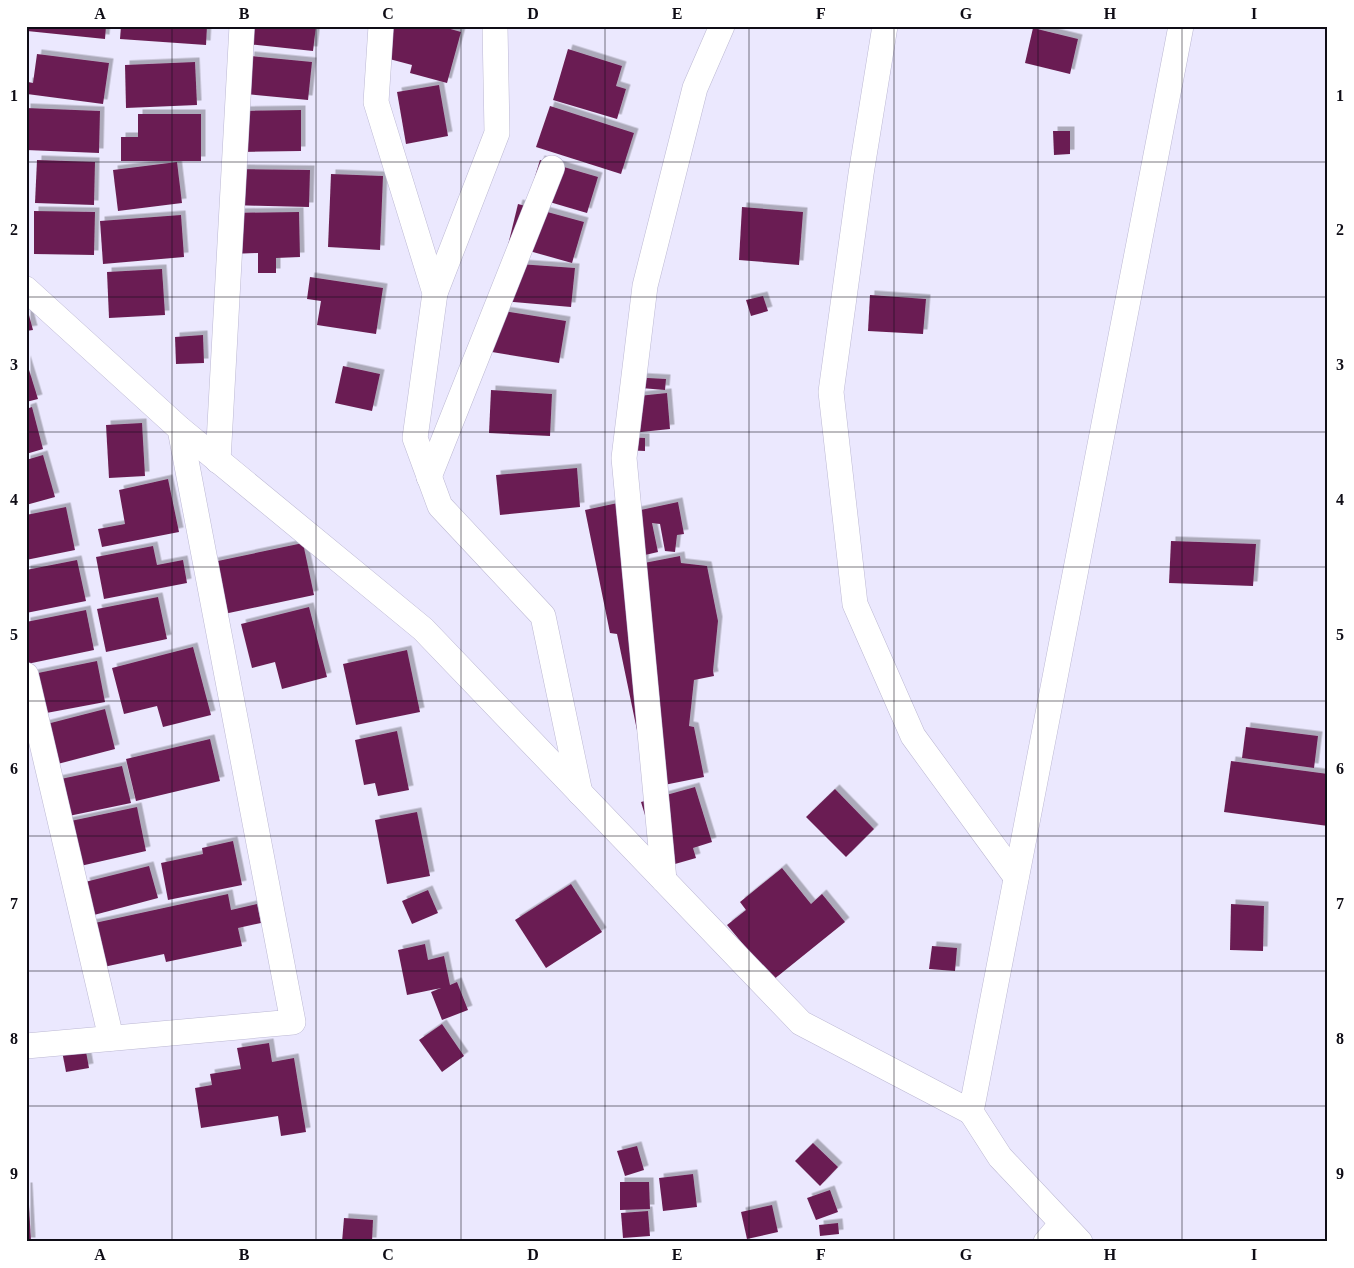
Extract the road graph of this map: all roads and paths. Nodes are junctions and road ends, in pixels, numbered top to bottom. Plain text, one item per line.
1 (242, 26) edge
2 (381, 26) edge
3 (494, 26) edge
4 (722, 26) edge
5 (885, 26) edge
6 (1181, 26) edge
7 (552, 168) dead end
8 (26, 289) edge
9 (435, 293) junction
10 (180, 429) junction
11 (218, 461) junction
12 (429, 477) junction
13 (26, 675) edge
14 (580, 793) junction
15 (1016, 877) junction
16 (664, 880) junction
17 (111, 1038) junction
18 (26, 1046) edge
19 (971, 1112) junction
20 (1062, 1223) junction
21 (1046, 1242) edge
22 (1080, 1242) edge

1 - 11 street
2 - 9 street
3 - 9 street
4 - 16 street
5 - 15 street
6 - 15 street
7 - 12 street
8 - 10 street
9 - 12 street
10 - 11 street
10 - 17 street
11 - 14 street
12 - 14 street
13 - 17 street
14 - 16 street
15 - 19 street
16 - 19 street
17 - 18 street
19 - 20 street
20 - 21 street
20 - 22 street

